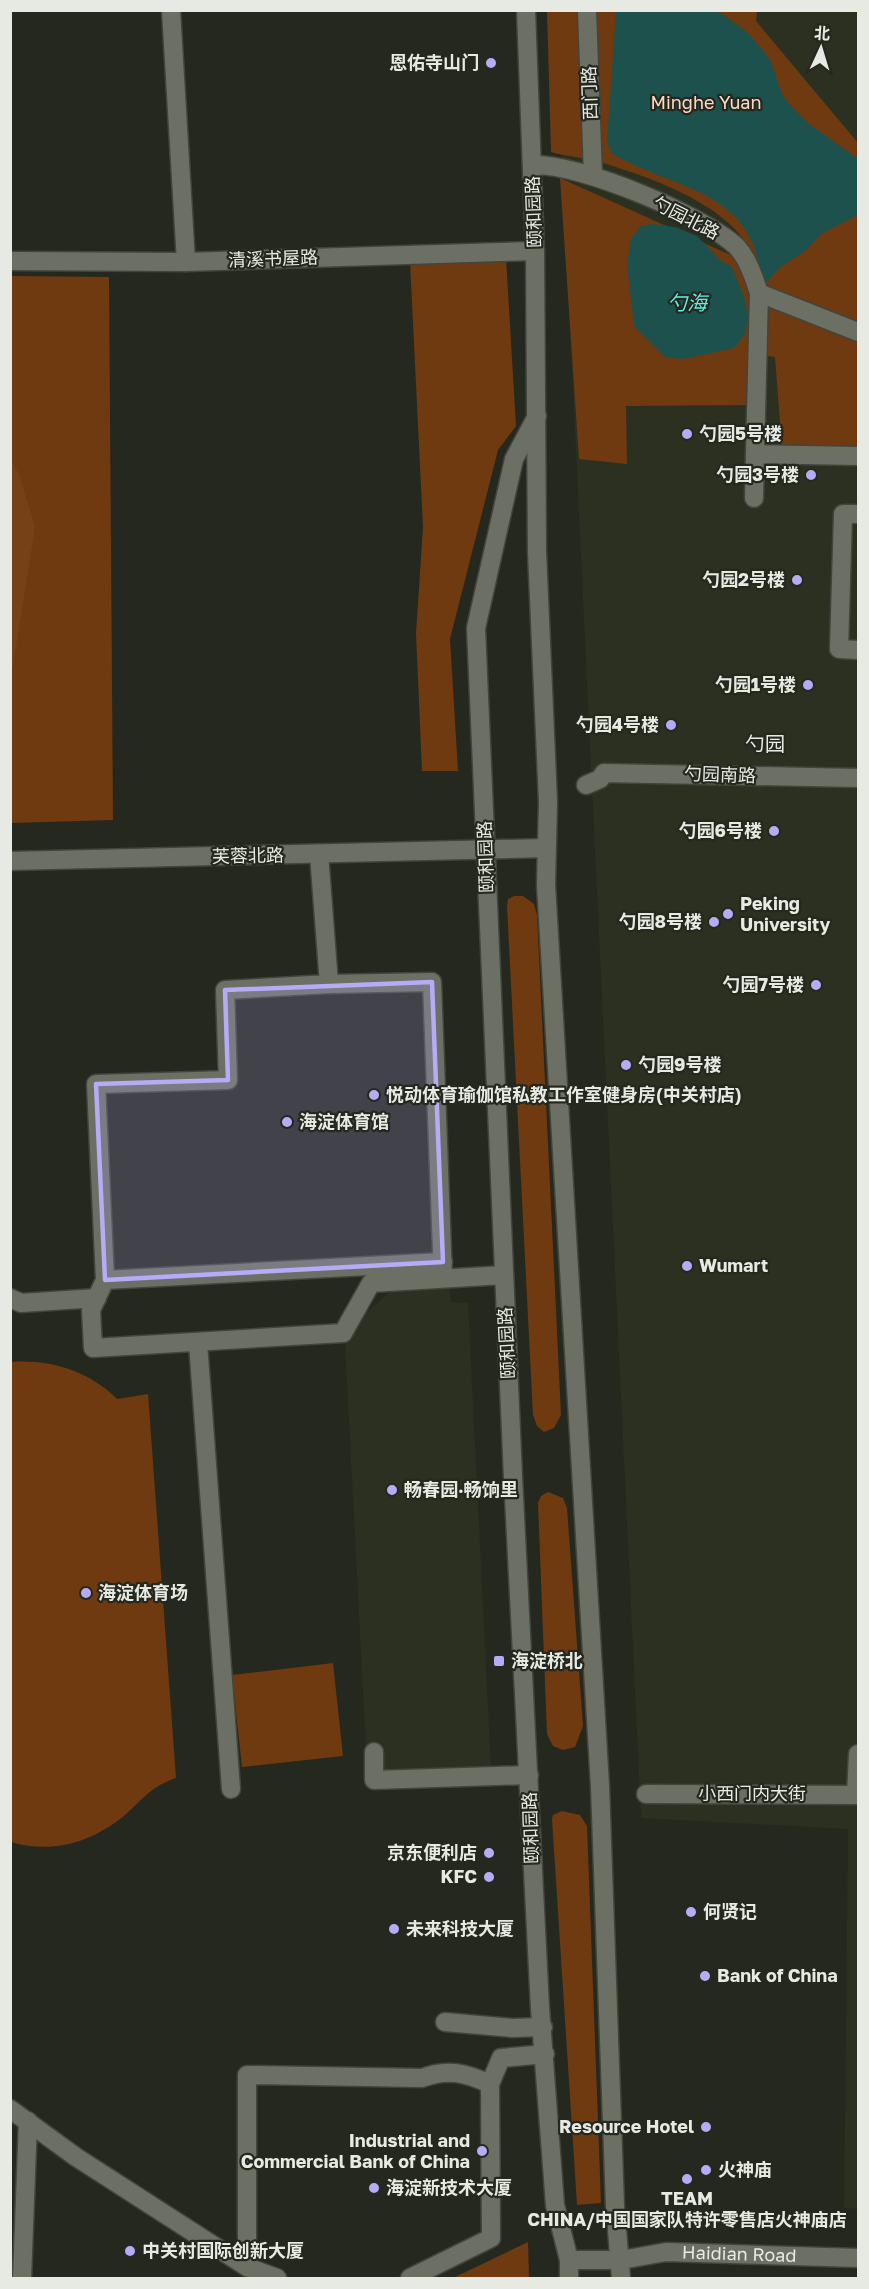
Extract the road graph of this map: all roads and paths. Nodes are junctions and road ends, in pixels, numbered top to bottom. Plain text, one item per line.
1 (171, 10) edge
2 (526, 10) edge
3 (586, 10) edge
4 (542, 164) junction
5 (593, 175) junction
6 (536, 250) junction
7 (10, 261) edge
8 (186, 262) junction
9 (759, 293) junction
10 (858, 332) edge
11 (538, 414) junction
12 (754, 454) junction
13 (858, 456) edge
14 (754, 498) dead end
15 (858, 514) edge
16 (858, 650) edge
17 (858, 778) edge
18 (586, 785) dead end
19 (546, 848) junction
20 (485, 850) junction
21 (319, 854) junction
22 (10, 861) edge
23 (329, 984) junction
24 (443, 1270) junction
25 (504, 1275) junction
26 (105, 1280) junction
27 (10, 1298) edge
28 (97, 1298) junction
29 (198, 1343) junction
30 (374, 1752) dead end
31 (858, 1754) edge
32 (529, 1775) junction
33 (231, 1789) dead end
34 (646, 1794) dead end
35 (857, 1795) edge
36 (445, 2022) dead end
37 (543, 2027) junction
38 (545, 2054) junction
39 (490, 2084) junction
40 (10, 2109) edge
41 (28, 2121) junction
42 (858, 2258) edge
43 (569, 2260) junction
44 (621, 2260) junction
45 (247, 2267) junction
46 (22, 2278) edge
47 (271, 2278) edge
48 (410, 2278) edge
49 (569, 2278) edge
50 (621, 2278) edge

1 - 8 street
2 - 4 street, 颐和园路
3 - 5 street, 西门路
4 - 5 street, 勺园北路
4 - 6 street, 颐和园路
5 - 9 street, 勺园北路
6 - 8 street, 清溪书屋路
6 - 11 street, 颐和园路
7 - 8 street, 清溪书屋路
9 - 10 street
9 - 12 street
11 - 19 street, 颐和园路
11 - 20 street, 颐和园路
12 - 13 street
12 - 14 street
15 - 16 street
17 - 18 street, 勺园南路
19 - 20 street, 芙蓉北路
19 - 44 street, 颐和园路
20 - 21 street, 芙蓉北路
20 - 25 street, 颐和园路
21 - 22 street, 芙蓉北路
21 - 23 street
23 - 24 street
23 - 26 street
24 - 25 street
24 - 26 street
24 - 29 street
25 - 32 street, 颐和园路
26 - 28 street
27 - 28 street
28 - 29 street
29 - 33 street
30 - 32 street
31 - 35 street
32 - 37 street, 颐和园路
34 - 35 street, 小西门内大街
36 - 37 street
37 - 38 street, 颐和园路
38 - 39 street
38 - 43 street, 颐和园路
39 - 45 street
39 - 48 street
40 - 41 street
41 - 45 street
41 - 46 street
42 - 44 street, Haidian Road
43 - 44 street, Haidian Road
43 - 49 street, 颐和园路
44 - 50 street, 颐和园路
45 - 47 street

